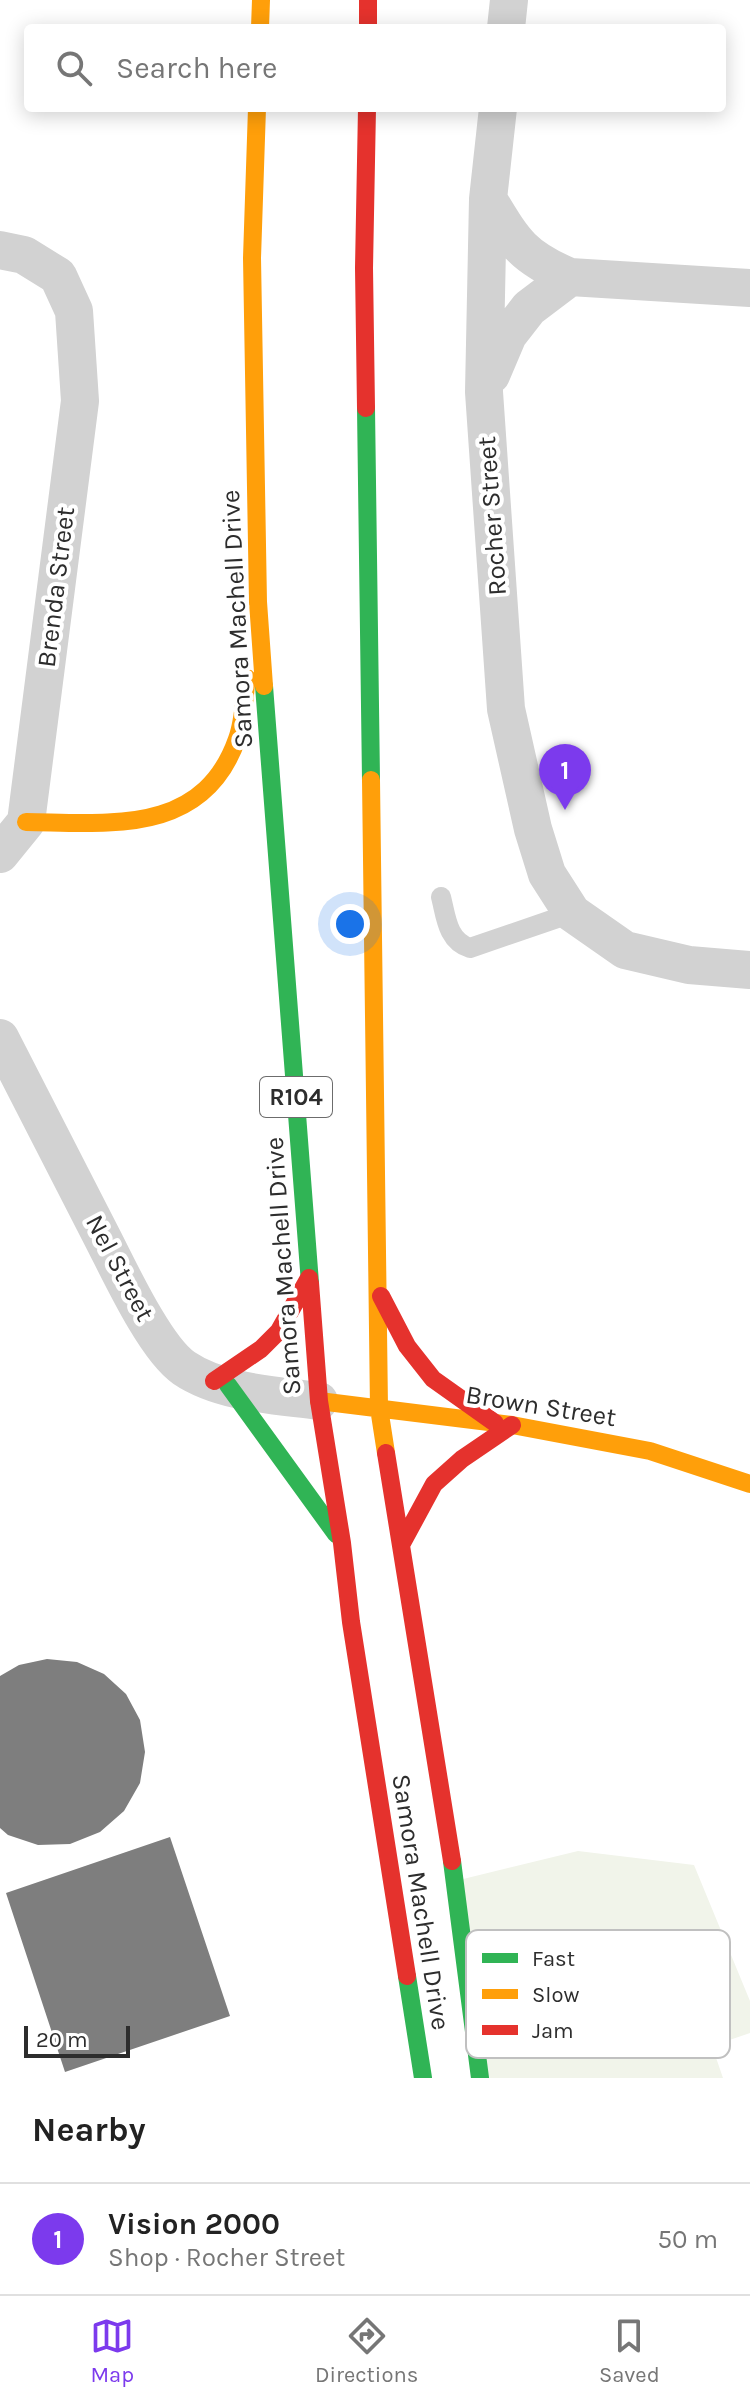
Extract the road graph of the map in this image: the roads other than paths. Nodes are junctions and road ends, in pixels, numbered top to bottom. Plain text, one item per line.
1 (261, 0) edge
2 (368, 0) edge
3 (509, 0) edge
4 (260, 24) edge
5 (368, 24) edge
6 (506, 24) edge
7 (257, 112) edge
8 (367, 112) edge
9 (498, 112) edge
10 (488, 199) junction
11 (0, 250) edge
12 (570, 277) junction
13 (750, 288) edge
14 (484, 392) junction
15 (258, 602) junction
16 (13, 822) edge
17 (0, 854) edge
18 (441, 897) dead end
19 (572, 913) junction
20 (750, 970) edge
21 (0, 1038) edge
22 (309, 1278) junction
23 (378, 1290) junction
24 (221, 1383) junction
25 (319, 1401) junction
26 (379, 1408) junction
27 (504, 1424) junction
28 (750, 1484) edge
29 (342, 1543) junction
30 (401, 1545) junction
31 (466, 1968) edge
32 (477, 2058) edge
33 (423, 2078) edge
34 (480, 2078) edge

1 - 4 main road
2 - 5 main road
3 - 6 street
7 - 15 main road, Samora Machell Drive / R104
8 - 23 main road, Samora Machell Drive
9 - 10 street, Rocher Street
10 - 12 street
10 - 14 street, Rocher Street
11 - 16 street, Brenda Street
12 - 13 street
12 - 14 street
14 - 19 street, Rocher Street
15 - 16 main road
15 - 22 main road, Samora Machell Drive / R104
16 - 17 street
18 - 19 lane
19 - 20 street
21 - 24 street, Nel Street
22 - 24 main road
22 - 25 main road, Samora Machell Drive / R104
23 - 26 main road, Samora Machell Drive
23 - 27 main road
24 - 25 street, Nel Street
24 - 29 main road
25 - 26 main road, Brown Street
25 - 29 main road, Samora Machell Drive / R104
26 - 27 main road, Brown Street
26 - 30 main road, Samora Machell Drive
27 - 28 main road, Brown Street
27 - 30 main road
29 - 33 main road, Samora Machell Drive / R104
30 - 31 main road, Samora Machell Drive
32 - 34 main road, Samora Machell Drive

